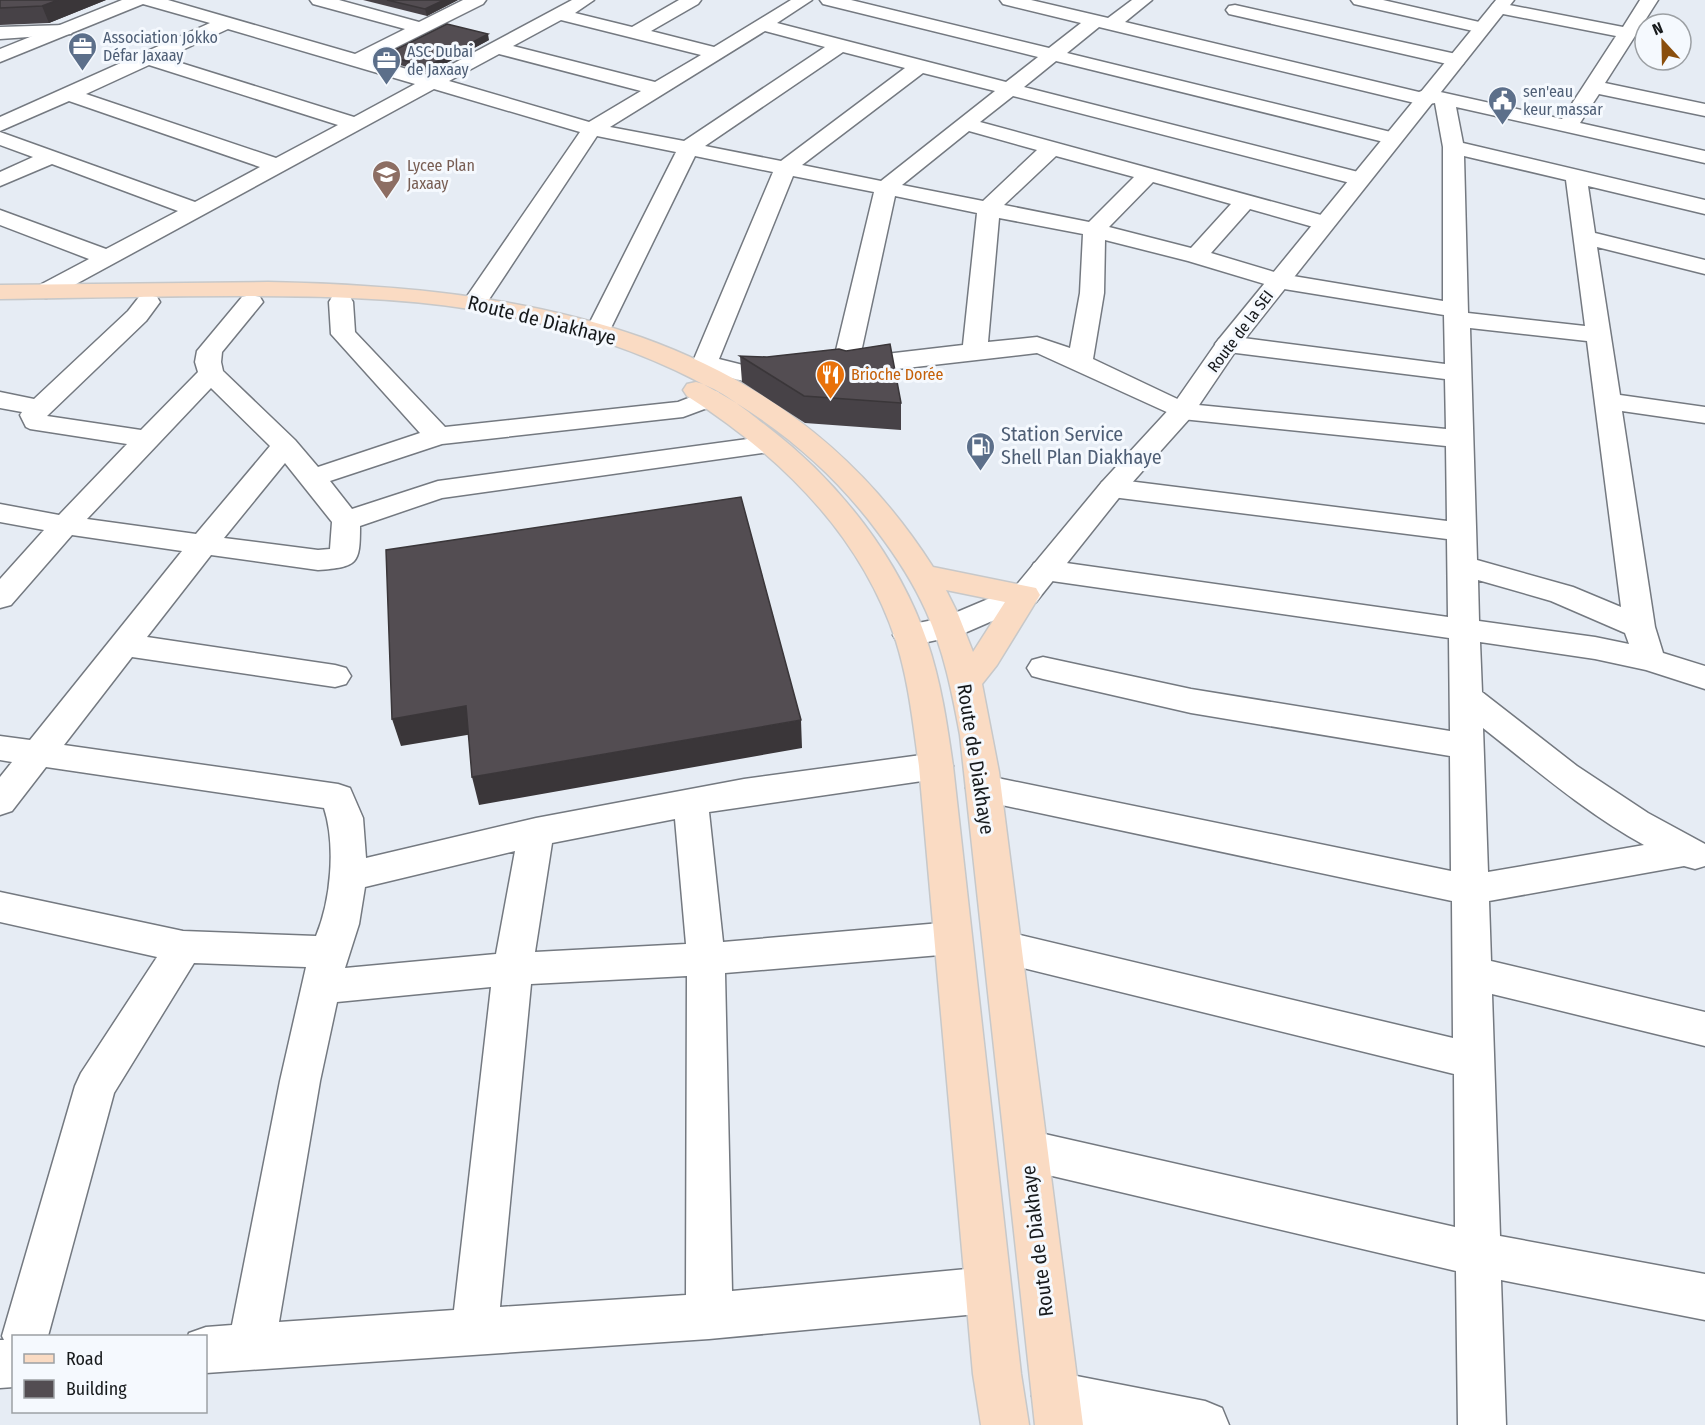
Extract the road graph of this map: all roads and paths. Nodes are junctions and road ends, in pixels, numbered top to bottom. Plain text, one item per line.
1 (137, 0) edge
2 (149, 0) edge
3 (319, 0) edge
4 (376, 0) edge
5 (477, 0) edge
6 (585, 0) edge
7 (802, 0) edge
8 (829, 0) edge
9 (1009, 0) edge
10 (1143, 0) edge
11 (1649, 0) edge
12 (684, 1) edge
13 (1373, 1) edge
14 (1035, 3) edge
15 (1502, 4) edge
16 (1242, 5) edge
17 (356, 10) junction
18 (559, 14) junction
19 (226, 22) junction
20 (1104, 22) junction
21 (762, 25) junction
22 (422, 28) junction
23 (1482, 28) junction
24 (65, 30) junction
25 (0, 33) edge
26 (634, 33) junction
27 (1628, 33) junction
28 (1187, 42) junction
29 (841, 45) junction
30 (497, 48) junction
31 (717, 53) junction
32 (1052, 55) junction
33 (0, 56) edge
34 (147, 58) junction
35 (357, 60) junction
36 (1456, 60) junction
37 (920, 66) junction
38 (1139, 76) junction
39 (432, 83) junction
40 (1594, 87) junction
41 (658, 89) junction
42 (1009, 89) junction
43 (68, 94) junction
44 (1431, 98) junction
45 (1705, 110) edge
46 (1098, 112) junction
47 (356, 124) junction
48 (965, 124) junction
49 (0, 125) edge
50 (1568, 126) junction
51 (592, 129) junction
52 (0, 138) edge
53 (1392, 138) junction
54 (1453, 147) junction
55 (688, 148) junction
56 (1052, 148) junction
57 (51, 157) junction
58 (1705, 157) edge
59 (278, 166) junction
60 (786, 167) junction
61 (1148, 175) junction
62 (1576, 176) junction
63 (1358, 179) junction
64 (0, 180) edge
65 (886, 187) junction
66 (1245, 202) junction
67 (1705, 207) edge
68 (989, 208) junction
69 (196, 210) junction
70 (0, 217) edge
71 (1324, 223) junction
72 (1094, 230) junction
73 (1585, 237) junction
74 (1196, 256) junction
75 (108, 258) junction
76 (1705, 267) edge
77 (1278, 281) junction
78 (46, 291) junction
79 (0, 292) edge
80 (148, 302) junction
81 (251, 302) junction
82 (341, 302) junction
83 (475, 302) junction
84 (0, 305) edge
85 (1456, 314) junction
86 (598, 330) junction
87 (1598, 335) junction
88 (1228, 344) junction
89 (975, 350) junction
90 (1080, 360) junction
91 (700, 366) junction
92 (828, 368) junction
93 (211, 373) junction
94 (1458, 373) junction
95 (0, 400) edge
96 (1607, 400) junction
97 (696, 403) junction
98 (39, 408) junction
99 (1182, 411) junction
100 (1705, 415) edge
101 (438, 436) junction
102 (147, 439) junction
103 (1460, 439) junction
104 (770, 444) junction
105 (285, 446) junction
106 (708, 451) junction
107 (313, 478) junction
108 (1112, 488) junction
109 (0, 513) edge
110 (346, 521) junction
111 (65, 525) junction
112 (1462, 531) junction
113 (204, 543) junction
114 (1463, 566) junction
115 (1045, 570) junction
116 (923, 575) junction
117 (1024, 595) junction
118 (0, 598) edge
119 (1639, 627) junction
120 (949, 628) junction
121 (1464, 630) junction
122 (909, 635) junction
123 (124, 645) junction
124 (1650, 660) junction
125 (1043, 668) dead end
126 (335, 676) dead end
127 (1705, 678) edge
128 (964, 684) junction
129 (1466, 697) junction
130 (1467, 746) junction
131 (0, 748) edge
132 (38, 754) junction
133 (936, 766) junction
134 (983, 788) junction
135 (0, 802) edge
136 (691, 802) junction
137 (536, 832) junction
138 (1696, 855) edge
139 (349, 876) junction
140 (1470, 890) junction
141 (0, 907) edge
142 (952, 938) junction
143 (183, 947) junction
144 (1003, 947) junction
145 (706, 959) junction
146 (513, 969) junction
147 (326, 970) junction
148 (1472, 973) junction
149 (1705, 1029) edge
150 (1474, 1061) junction
151 (1027, 1150) junction
152 (1478, 1254) junction
153 (988, 1290) junction
154 (1705, 1297) edge
155 (709, 1316) junction
156 (475, 1332) junction
157 (25, 1335) edge
158 (251, 1347) junction
159 (207, 1350) edge
160 (1058, 1411) edge
161 (1005, 1425) edge
162 (1205, 1425) edge
163 (1482, 1425) edge

1 - 24 street
2 - 19 street
3 - 17 street
4 - 17 street
5 - 22 street
6 - 18 street
7 - 21 street
8 - 32 street
9 - 14 street
10 - 20 street
11 - 27 street
12 - 26 street
13 - 23 street
14 - 20 street
15 - 23 street, Route de la SEI
15 - 27 street
16 - 28 street
16 - 36 street
17 - 22 street
18 - 26 street
18 - 30 street
19 - 34 street
19 - 35 street
20 - 28 street
20 - 32 street
21 - 29 street
21 - 31 street
22 - 35 street
23 - 36 street, Route de la SEI
24 - 25 street
24 - 33 street
26 - 31 street
27 - 40 street
28 - 38 street
28 - 44 street
29 - 37 street
29 - 55 street
30 - 39 street
30 - 41 street
31 - 41 street
32 - 38 street
32 - 42 street
34 - 43 street
34 - 47 street
35 - 39 street
36 - 44 street, Route de la SEI
37 - 42 street
37 - 60 street
38 - 46 street
38 - 53 street
39 - 47 street
39 - 51 street
40 - 45 street
40 - 50 street
41 - 51 street
42 - 46 street
42 - 48 street
43 - 49 street
43 - 59 street
44 - 50 street
44 - 53 street, Route de la SEI
44 - 54 street
46 - 63 street
47 - 59 street
48 - 56 street
48 - 65 street
50 - 58 street
51 - 55 street
51 - 83 street
52 - 57 street
53 - 63 street, Route de la SEI
54 - 62 street
54 - 85 street
55 - 60 street
55 - 86 street
56 - 61 street
56 - 68 street
57 - 64 street
57 - 69 street
59 - 69 street
60 - 65 street
60 - 91 street
61 - 66 street
61 - 72 street
62 - 67 street
62 - 73 street
63 - 71 street, Route de la SEI
65 - 68 street
65 - 92 street
66 - 71 street
66 - 74 street
68 - 72 street
68 - 89 street
69 - 75 street
70 - 75 street
71 - 77 street, Route de la SEI
72 - 74 street
72 - 90 street
73 - 76 street
73 - 87 street
74 - 77 street
75 - 78 street
77 - 85 street
77 - 88 street, Route de la SEI
78 - 79 main road, Route de Diakhaye
78 - 83 main road, Route de Diakhaye
80 - 81 main road, Route de Diakhaye
80 - 84 main road, Route de Diakhaye
80 - 98 street
81 - 82 main road, Route de Diakhaye
81 - 93 street
82 - 97 main road, Route de Diakhaye
82 - 101 street
83 - 86 main road, Route de Diakhaye
85 - 87 street
85 - 94 street
86 - 91 main road, Route de Diakhaye
87 - 96 street
88 - 94 street
88 - 99 street, Route de la SEI
89 - 90 street
89 - 92 street
90 - 99 street
91 - 92 street
91 - 116 main road, Route de Diakhaye
93 - 102 street
93 - 105 street
94 - 103 street
95 - 98 street
96 - 100 street
96 - 119 street
97 - 101 street
97 - 104 main road, Route de Diakhaye
97 - 106 street
98 - 102 street
99 - 103 street
99 - 108 street, Route de la SEI
101 - 107 street
102 - 111 street
103 - 112 street
104 - 106 street
104 - 122 main road, Route de Diakhaye
105 - 107 street
105 - 113 street
106 - 110 street
107 - 110 street
108 - 112 street
108 - 115 street, Route de la SEI
109 - 111 street
110 - 113 street
111 - 113 street
111 - 118 street
112 - 114 street
113 - 123 street
114 - 119 street
114 - 121 street
115 - 117 street, Route de la SEI
115 - 121 street
116 - 117 main road
116 - 120 main road, Route de Diakhaye
117 - 120 street, Route de la SEI
117 - 128 main road
119 - 124 street
120 - 122 street, Route de la SEI
120 - 128 main road, Route de Diakhaye
121 - 124 street
121 - 129 street
122 - 133 main road, Route de Diakhaye
123 - 126 street
123 - 132 street
124 - 127 street
125 - 130 street
128 - 134 main road, Route de Diakhaye
129 - 130 street
129 - 138 street
130 - 140 street
131 - 132 street
132 - 135 street
132 - 139 street
133 - 136 street
133 - 142 main road, Route de Diakhaye
134 - 140 street
134 - 144 main road, Route de Diakhaye
136 - 137 street
136 - 145 street
137 - 139 street
137 - 146 street
138 - 140 street
139 - 147 street
140 - 148 street
141 - 143 street
142 - 145 street
142 - 153 main road, Route de Diakhaye
143 - 147 street
143 - 157 street
144 - 150 street
144 - 151 main road, Route de Diakhaye
145 - 146 street
145 - 155 street
146 - 147 street
146 - 156 street
147 - 158 street
148 - 149 street
148 - 150 street
150 - 152 street
151 - 152 street
151 - 160 main road, Route de Diakhaye
152 - 154 street
152 - 163 street
153 - 155 street
153 - 161 main road, Route de Diakhaye
155 - 156 street
156 - 158 street
158 - 159 street
160 - 162 street

